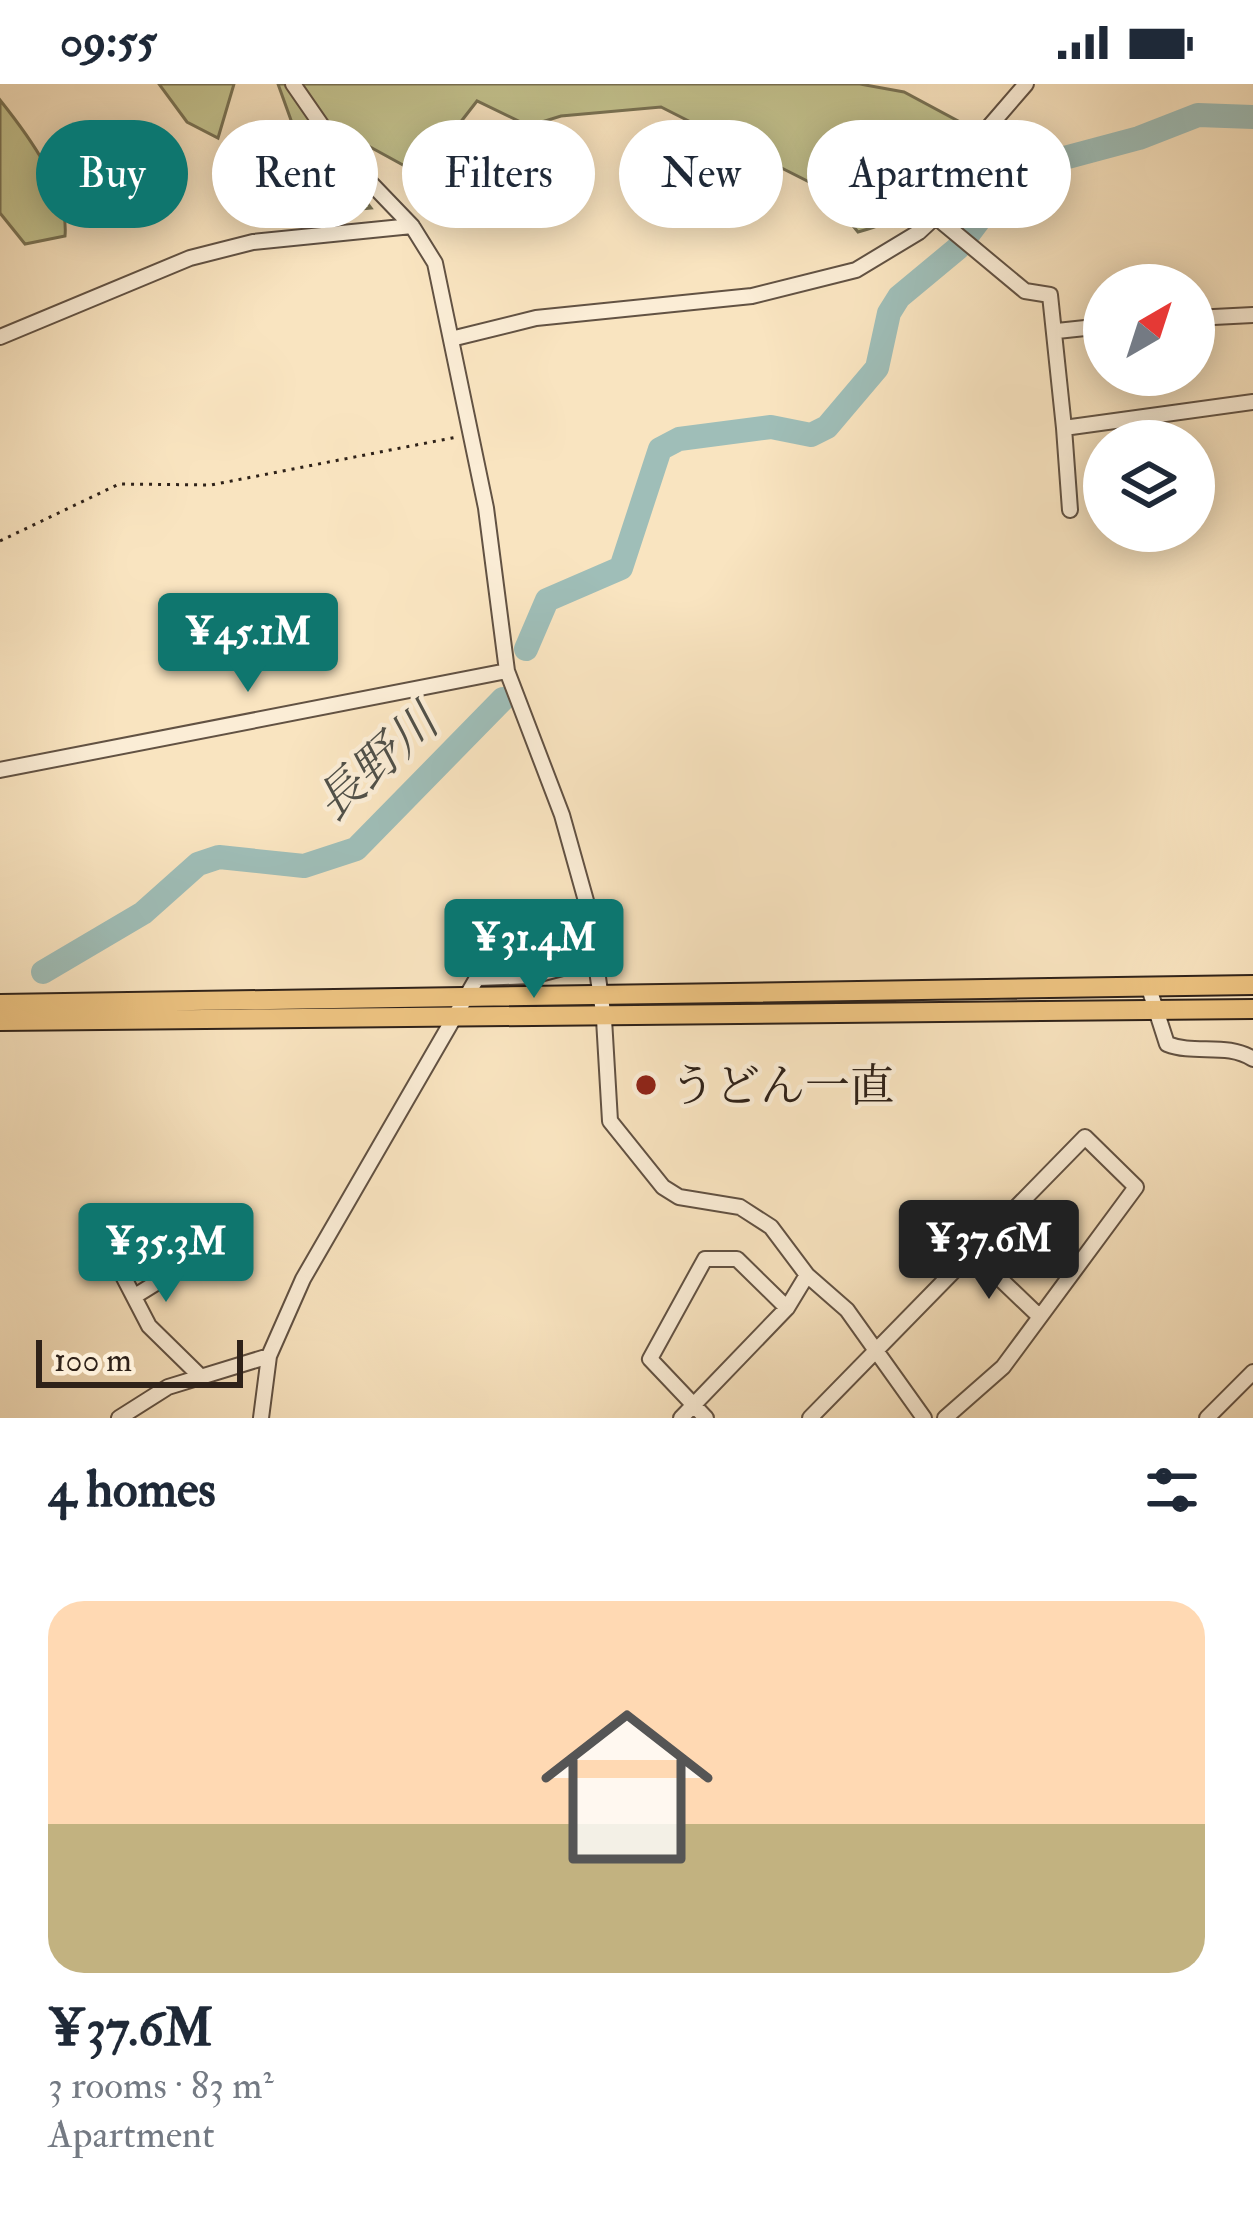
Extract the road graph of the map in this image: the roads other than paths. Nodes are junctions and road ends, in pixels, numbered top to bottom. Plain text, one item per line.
1 (293, 84) edge
2 (1027, 84) edge
3 (995, 120) edge
4 (402, 216) edge
5 (402, 227) edge
6 (413, 228) edge
7 (919, 228) edge
8 (950, 228) edge
9 (1253, 315) edge
10 (1215, 316) edge
11 (1083, 328) edge
12 (1057, 331) junction
13 (0, 338) edge
14 (452, 339) junction
15 (1253, 402) edge
16 (1064, 428) junction
17 (1070, 510) dead end
18 (507, 670) junction
19 (0, 770) edge
20 (597, 958) junction
21 (1148, 985) junction
22 (1253, 985) edge
23 (600, 992) junction
24 (467, 994) junction
25 (0, 1004) edge
26 (1253, 1009) edge
27 (1154, 1010) junction
28 (453, 1017) junction
29 (604, 1019) junction
30 (0, 1021) edge
31 (1253, 1059) edge
32 (229, 1221) dead end
33 (109, 1249) dead end
34 (971, 1251) junction
35 (807, 1275) junction
36 (134, 1296) junction
37 (787, 1308) junction
38 (1040, 1317) junction
39 (876, 1351) junction
40 (269, 1356) junction
41 (1253, 1372) edge
42 (200, 1376) junction
43 (693, 1406) junction
44 (119, 1418) edge
45 (261, 1418) edge
46 (680, 1418) edge
47 (706, 1418) edge
48 (810, 1418) edge
49 (924, 1418) edge
50 (945, 1418) edge
51 (1207, 1418) edge

1 - 4 street
2 - 3 street
5 - 13 street
6 - 14 street
7 - 14 street
8 - 12 street
9 - 10 street
11 - 12 street
12 - 16 street
14 - 18 street
15 - 16 street
16 - 17 street
18 - 19 street
18 - 20 street
20 - 23 street
20 - 24 street
21 - 22 main road
21 - 23 main road
21 - 27 street
23 - 24 main road
23 - 29 street
24 - 25 main road
24 - 28 street
26 - 27 main road
27 - 29 main road
27 - 31 street
28 - 29 main road
28 - 30 main road
28 - 40 street
29 - 35 street
32 - 36 street
33 - 36 street
34 - 38 street
34 - 38 street
34 - 39 street
35 - 37 street
35 - 39 street
36 - 42 street
37 - 43 street
37 - 43 street
38 - 50 street
39 - 48 street
39 - 49 street
40 - 42 street
40 - 45 street
41 - 51 street
42 - 44 street
43 - 46 street
43 - 47 street

